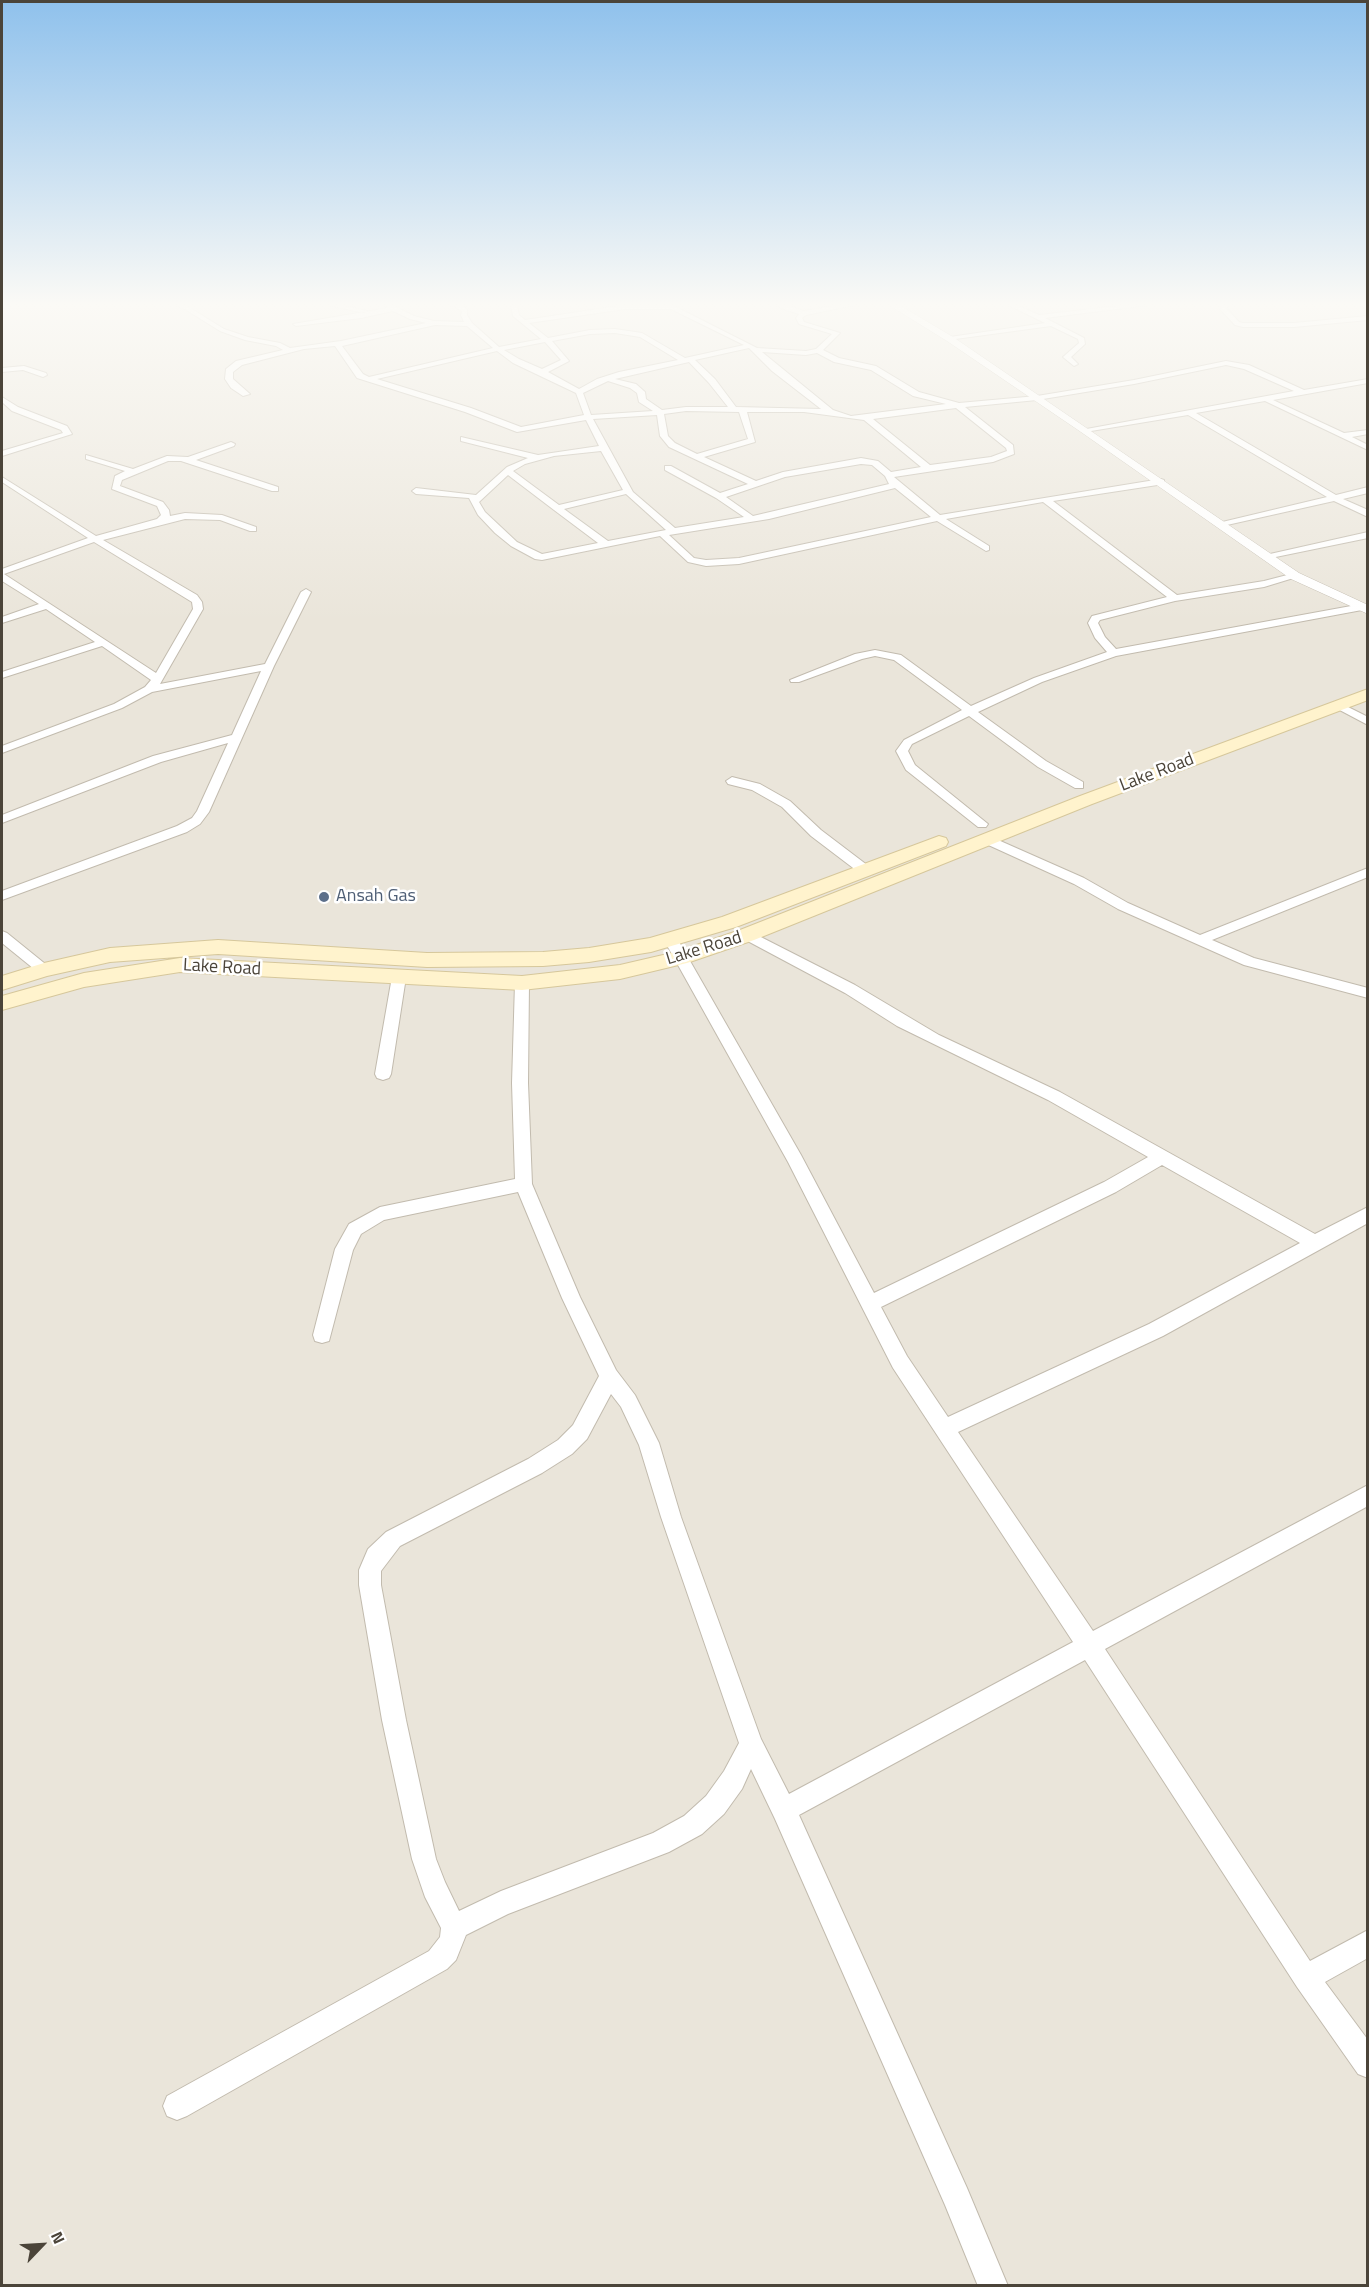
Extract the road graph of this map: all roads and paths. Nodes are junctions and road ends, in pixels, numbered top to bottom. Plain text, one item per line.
1 (742, 408) edge
2 (18, 409) edge
3 (463, 409) edge
4 (585, 409) edge
5 (655, 409) edge
6 (699, 409) edge
7 (758, 409) edge
8 (826, 409) edge
9 (931, 409) edge
10 (962, 409) edge
11 (1053, 409) edge
12 (1209, 409) edge
13 (1286, 409) edge
14 (660, 412) junction
15 (830, 412) junction
16 (1190, 412) junction
17 (588, 417) junction
18 (866, 418) junction
19 (520, 430) junction
20 (1085, 430) junction
21 (1368, 432) edge
22 (511, 436) dead end
23 (1343, 436) junction
24 (464, 440) dead end
25 (502, 441) dead end
26 (231, 444) dead end
27 (494, 447) junction
28 (603, 448) junction
29 (1368, 448) edge
30 (2, 454) edge
31 (89, 457) dead end
32 (535, 457) junction
33 (695, 458) junction
34 (188, 460) junction
35 (669, 468) dead end
36 (928, 468) junction
37 (508, 471) junction
38 (132, 473) junction
39 (889, 475) junction
40 (2, 479) edge
41 (1161, 482) junction
42 (755, 484) junction
43 (896, 486) junction
44 (12, 487) junction
45 (275, 489) dead end
46 (1368, 490) edge
47 (2, 491) edge
48 (416, 491) dead end
49 (628, 491) junction
50 (719, 496) junction
51 (1335, 498) junction
52 (1045, 499) junction
53 (476, 500) junction
54 (557, 508) junction
55 (1368, 514) edge
56 (938, 518) junction
57 (752, 519) junction
58 (159, 521) junction
59 (1221, 525) junction
60 (253, 528) dead end
61 (673, 531) junction
62 (662, 533) junction
63 (1368, 535) edge
64 (95, 539) junction
65 (606, 545) junction
66 (986, 548) dead end
67 (1266, 556) junction
68 (2, 572) edge
69 (1295, 576) junction
70 (2, 577) edge
71 (306, 592) dead end
72 (1175, 598) junction
73 (47, 605) junction
74 (1365, 609) edge
75 (2, 620) edge
76 (104, 642) junction
77 (1114, 654) junction
78 (269, 666) junction
79 (2, 675) edge
80 (158, 679) junction
81 (795, 680) dead end
82 (1368, 680) edge
83 (149, 689) junction
84 (1368, 694) edge
85 (1338, 705) junction
86 (969, 711) junction
87 (1368, 722) edge
88 (237, 737) junction
89 (2, 750) edge
90 (732, 782) dead end
91 (1079, 785) junction
92 (2, 819) edge
93 (985, 832) junction
94 (866, 871) junction
95 (1368, 872) edge
96 (2, 896) edge
97 (747, 935) junction
98 (2, 936) edge
99 (1199, 940) junction
100 (675, 949) junction
101 (44, 970) junction
102 (399, 977) junction
103 (2, 983) edge
104 (522, 983) junction
105 (1368, 993) edge
106 (2, 1003) edge
107 (383, 1074) dead end
108 (1162, 1157) junction
109 (524, 1184) junction
110 (1368, 1214) edge
111 (1315, 1244) junction
112 (871, 1303) junction
113 (322, 1335) dead end
114 (609, 1376) junction
115 (943, 1429) junction
116 (1368, 1495) edge
117 (1088, 1646) junction
118 (752, 1744) junction
119 (784, 1810) junction
120 (454, 1927) junction
121 (1368, 1943) edge
122 (1306, 1978) junction
123 (1368, 2064) edge
124 (177, 2106) dead end
125 (993, 2286) edge

1 - 33 street
2 - 30 street
3 - 19 street
4 - 17 street
5 - 14 street
6 - 14 street
7 - 15 street
8 - 15 street
9 - 18 street
10 - 36 street
11 - 20 street
12 - 16 street
13 - 23 street
14 - 17 street
14 - 33 street
15 - 18 street
16 - 20 street
16 - 51 street
17 - 19 street
17 - 28 street
18 - 36 street
19 - 22 street
20 - 41 street
21 - 23 street
23 - 29 street
24 - 27 street
25 - 27 street
26 - 34 street
27 - 32 street
28 - 32 street
28 - 49 street
31 - 38 street
32 - 37 street
33 - 42 street
34 - 38 street
34 - 45 street
35 - 50 street
36 - 39 street
37 - 53 street
37 - 54 street
38 - 58 street
39 - 42 street
39 - 43 street
40 - 44 street
41 - 52 street
41 - 59 street
42 - 50 street
43 - 56 street
43 - 57 street
44 - 47 street
44 - 64 street
46 - 51 street
48 - 53 street
49 - 54 street
49 - 61 street
50 - 57 street
51 - 55 street
51 - 59 street
52 - 56 street
52 - 72 street
53 - 65 street
54 - 65 street
56 - 62 street
56 - 66 street
57 - 61 street
58 - 60 street
58 - 64 street
59 - 67 street
61 - 62 street
62 - 65 street
63 - 67 street
64 - 68 street
64 - 80 street
67 - 69 street
69 - 72 street
69 - 74 street
70 - 73 street
71 - 78 street
72 - 77 street
73 - 75 street
73 - 76 street
74 - 77 street
76 - 79 street
76 - 80 street
77 - 86 street
78 - 83 street
78 - 88 street
80 - 83 street
81 - 86 street
82 - 91 main road, Lake Road
83 - 89 street
84 - 85 main road, Lake Road
85 - 87 street
85 - 93 main road, Lake Road
86 - 91 street
86 - 93 street
88 - 92 street
88 - 96 street
90 - 94 street
91 - 93 main road, Lake Road
93 - 94 main road, Lake Road
93 - 97 main road, Lake Road
93 - 99 street
94 - 100 main road, Lake Road
95 - 99 street
97 - 100 main road, Lake Road
97 - 108 street
98 - 101 street
99 - 105 street
100 - 101 main road, Lake Road
100 - 104 main road, Lake Road
100 - 112 street
101 - 103 main road, Lake Road
102 - 104 main road, Lake Road
102 - 106 main road, Lake Road
102 - 107 street
104 - 109 street
108 - 111 street
108 - 112 street
109 - 113 street
109 - 114 street
110 - 111 street
111 - 115 street
112 - 115 street
114 - 118 street
114 - 120 street
115 - 117 street
116 - 117 street
117 - 119 street
117 - 122 street
118 - 119 street
118 - 120 street
119 - 125 street
120 - 124 street
121 - 122 street
122 - 123 street

